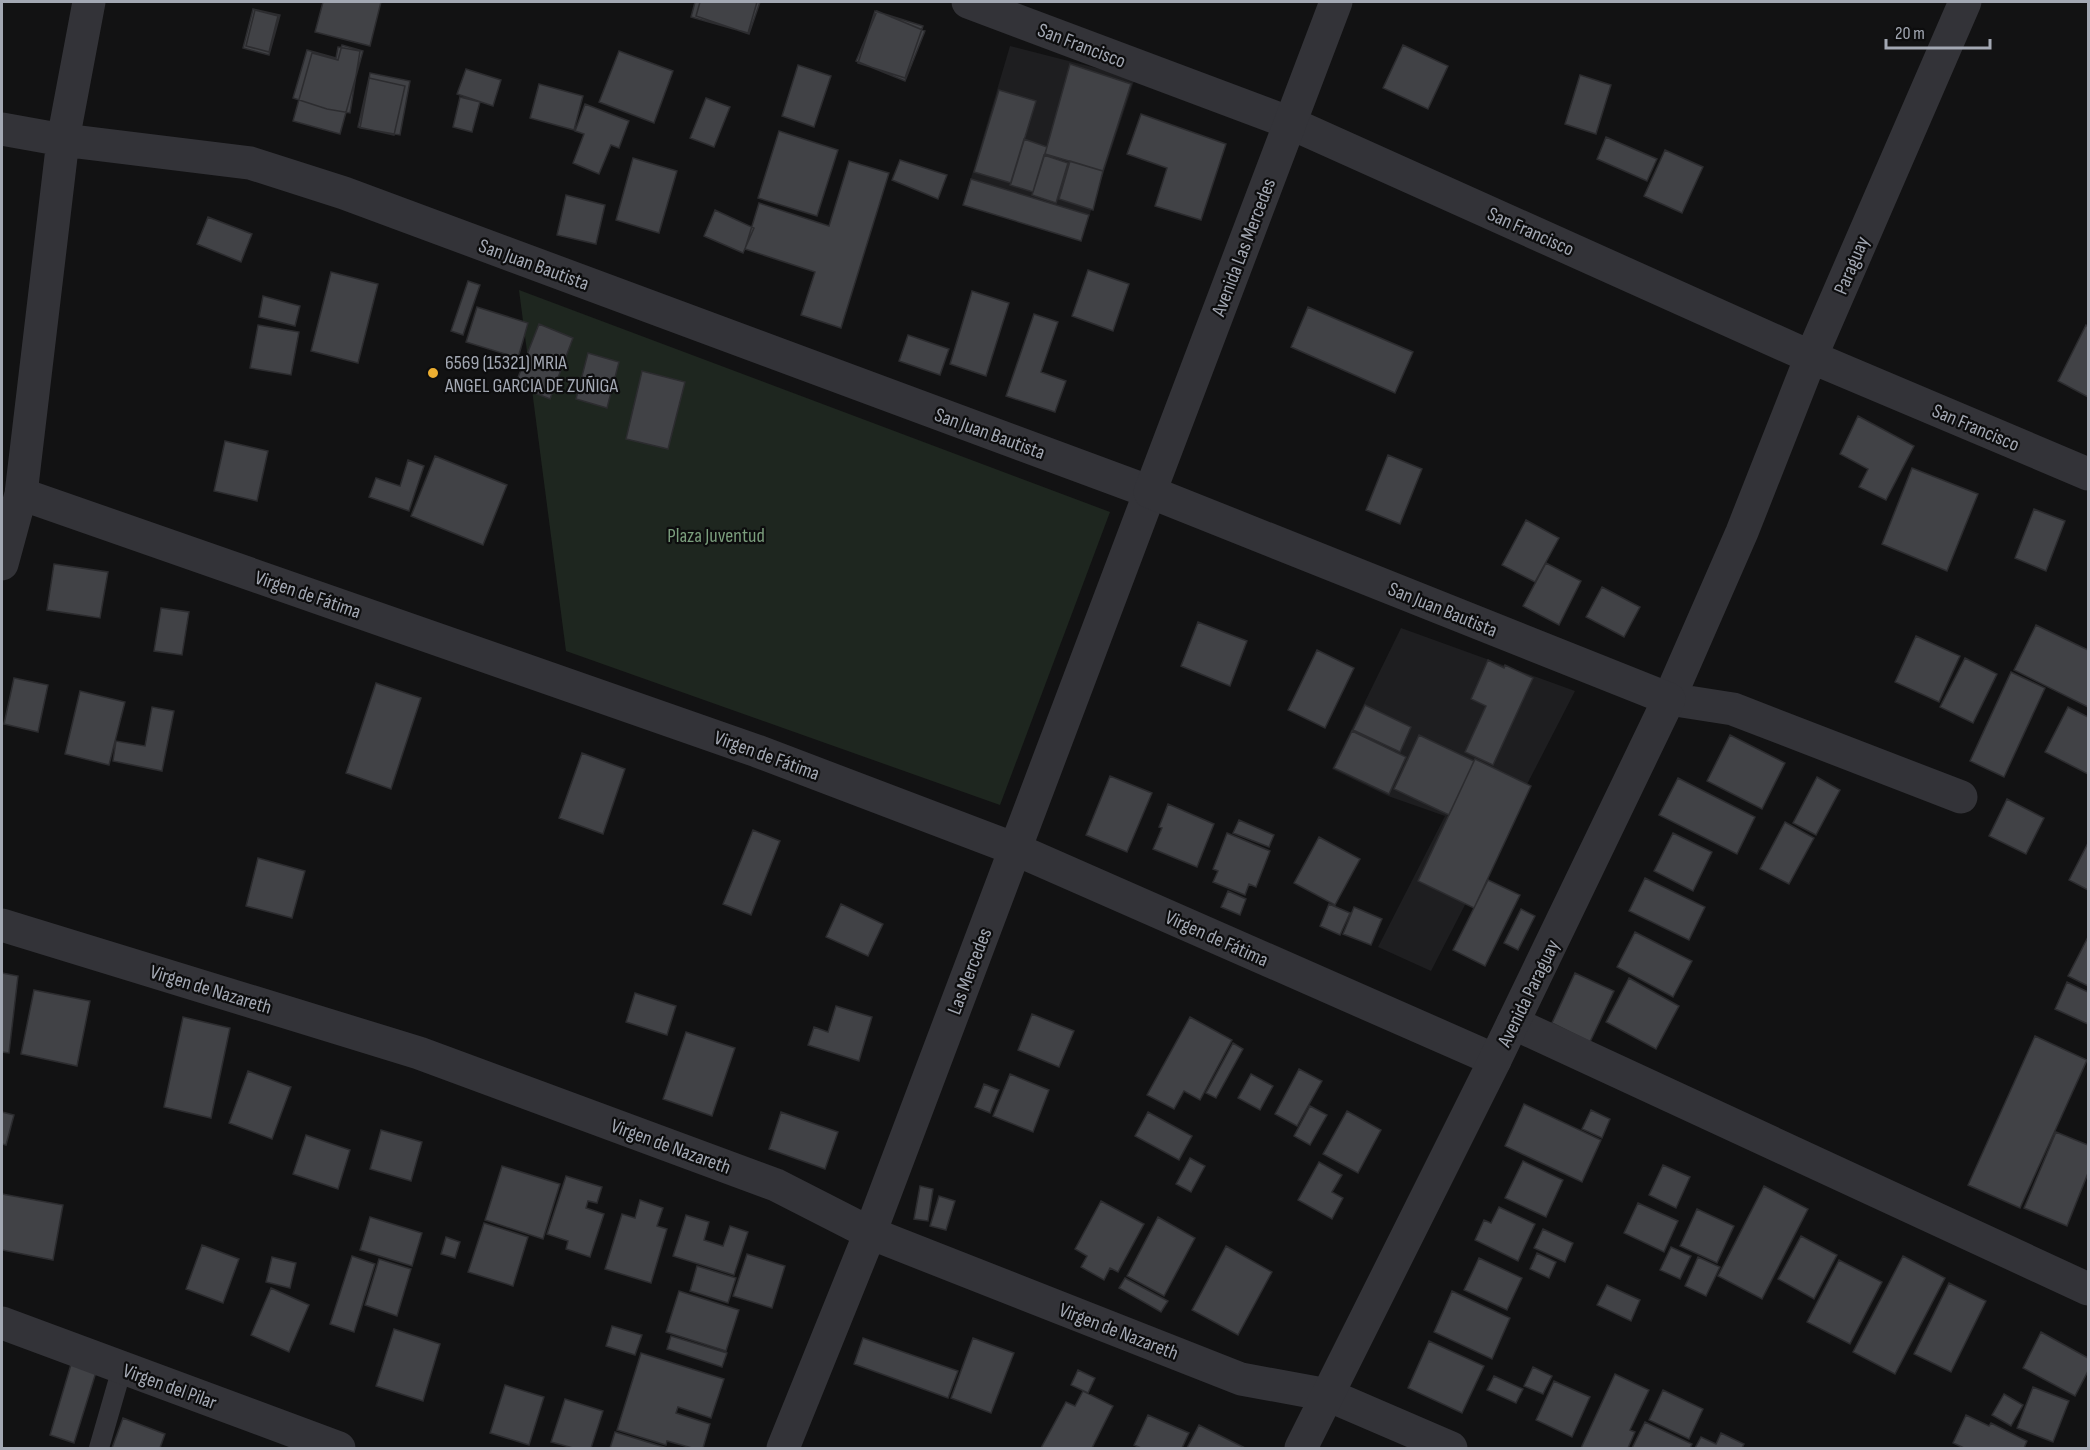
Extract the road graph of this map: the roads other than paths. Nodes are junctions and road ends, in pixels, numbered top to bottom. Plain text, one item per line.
1 (89, 2) edge
2 (968, 2) edge
3 (1336, 2) edge
4 (1965, 2) edge
5 (1290, 123) junction
6 (2, 129) edge
7 (63, 140) junction
8 (1811, 357) junction
9 (2088, 474) edge
10 (1150, 492) junction
11 (21, 494) junction
12 (1742, 532) joint
13 (2, 564) edge
14 (1669, 699) junction
15 (1961, 797) dead end
16 (1015, 849) junction
17 (2, 925) edge
18 (1513, 1023) junction
19 (1495, 1060) junction
20 (870, 1233) junction
21 (2088, 1289) edge
22 (2, 1323) edge
23 (122, 1368) junction
24 (1328, 1395) junction
25 (99, 1449) edge
26 (339, 1449) edge
27 (783, 1449) edge
28 (1301, 1449) edge
29 (1451, 1449) edge

1 - 7 street
2 - 5 street, San Francisco
3 - 5 street, Avenida Las Mercedes
4 - 8 street, Paraguay
5 - 8 street, San Francisco
5 - 10 street, Avenida Las Mercedes
6 - 7 street, San Juan Bautista
7 - 10 street, San Juan Bautista
7 - 11 street
8 - 9 street, San Francisco
8 - 12 street, Paraguay
10 - 14 street, San Juan Bautista
10 - 16 street, Las Mercedes
11 - 13 street
11 - 16 street, Virgen de Fátima
12 - 14 street, Avenida Paraguay
14 - 15 street, San Juan Bautista
14 - 18 street, Avenida Paraguay
16 - 19 street, Virgen de Fátima
16 - 20 street, Las Mercedes
17 - 20 street, Virgen de Nazareth
18 - 19 street, Avenida Paraguay
18 - 21 street
19 - 24 street, Avenida Paraguay
20 - 24 street, Virgen de Nazareth
20 - 27 street, Las Mercedes
22 - 23 street, Virgen del Pilar
23 - 25 lane
23 - 26 street, Virgen del Pilar
24 - 28 street, Avenida Paraguay
24 - 29 street, Virgen de Nazareth

